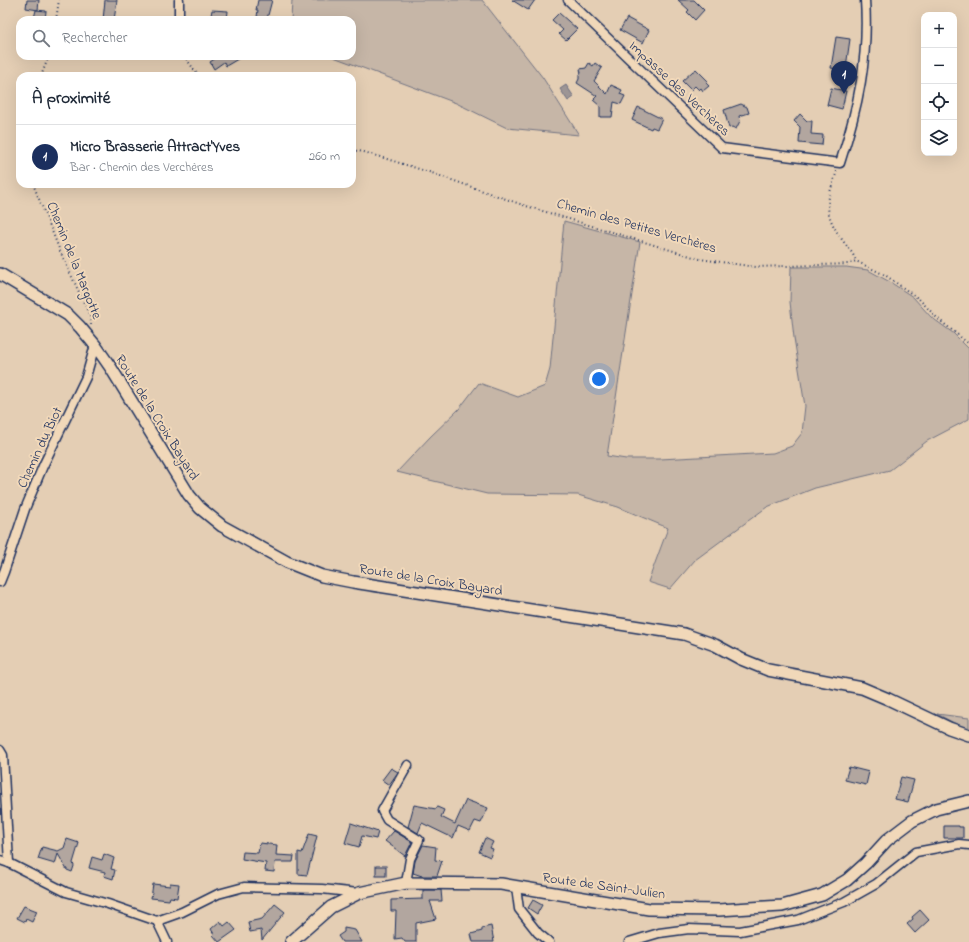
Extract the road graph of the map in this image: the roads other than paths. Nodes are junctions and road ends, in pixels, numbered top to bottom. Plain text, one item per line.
1 (179, 0) edge
2 (568, 0) edge
3 (866, 0) edge
4 (179, 16) edge
5 (0, 274) edge
6 (95, 345) junction
7 (0, 582) edge
8 (969, 735) edge
9 (0, 750) edge
10 (408, 765) dead end
11 (969, 801) edge
12 (969, 845) edge
13 (0, 860) edge
14 (9, 863) junction
15 (406, 883) junction
16 (516, 887) junction
17 (359, 893) junction
18 (157, 921) junction
19 (167, 942) edge
20 (291, 942) edge
21 (549, 942) edge
22 (628, 942) edge

1 - 4 street
2 - 3 street, Impasse des Verchères
5 - 6 main road, Route de la Croix Bayard
6 - 7 street, Chemin du Biot
6 - 8 main road, Route de la Croix Bayard
9 - 14 street
10 - 15 street
11 - 16 main road, Route de Saint-Julien
12 - 22 street
13 - 14 street
14 - 18 street
15 - 16 main road, Route de Saint-Julien
15 - 17 main road, Route de Saint-Julien
16 - 21 street
17 - 18 street
17 - 20 main road, Route de Saint-Julien
18 - 19 street

